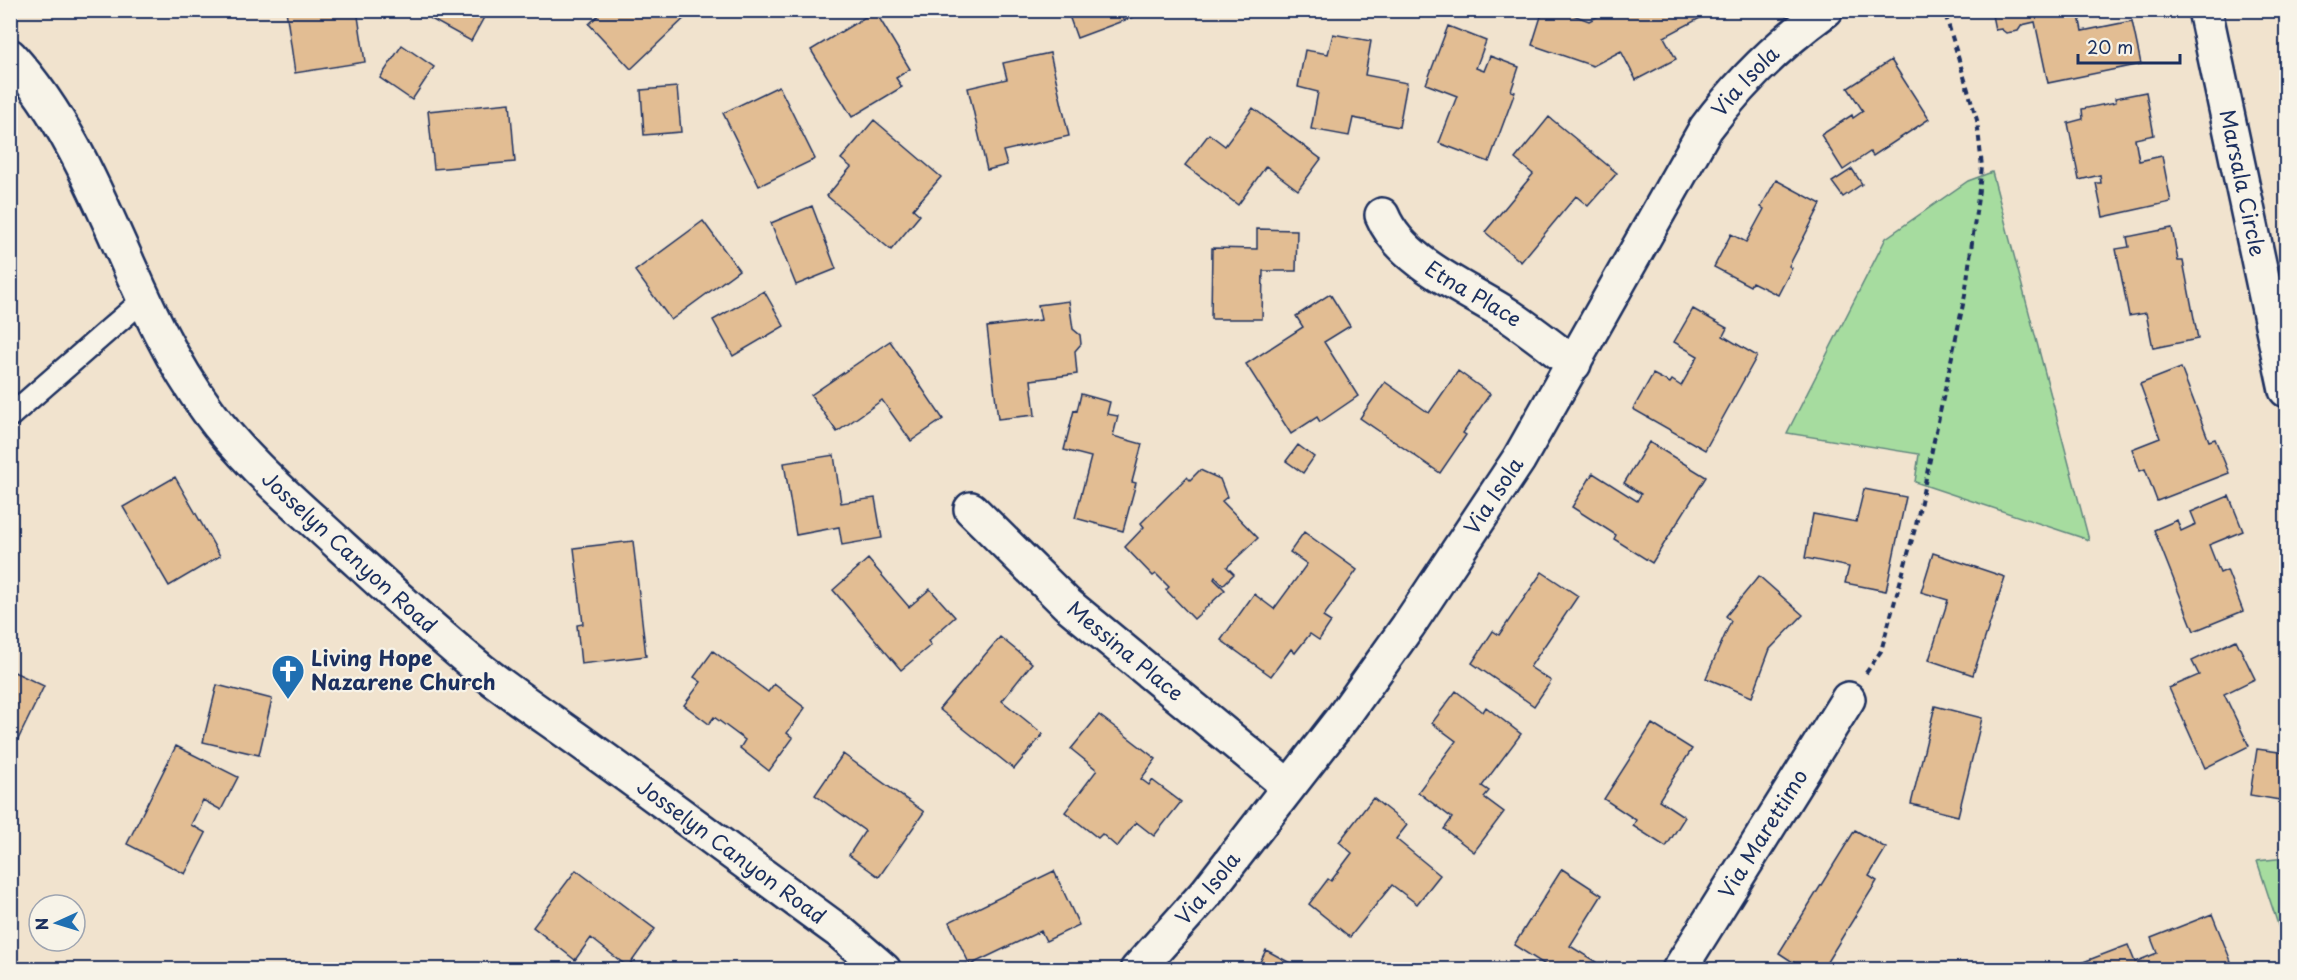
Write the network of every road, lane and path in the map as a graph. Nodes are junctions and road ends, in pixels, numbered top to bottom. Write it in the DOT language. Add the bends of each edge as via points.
graph roads {
  1 [pos="1826,10"];
  2 [pos="1944,10"];
  3 [pos="2205,10"];
  4 [pos="1794,20"];
  5 [pos="10,56"];
  6 [pos="1382,215"];
  7 [pos="143,300"];
  8 [pos="1574,364"];
  9 [pos="2286,390"];
  10 [pos="10,416"];
  11 [pos="971,509"];
  12 [pos="1848,699"];
  13 [pos="1288,786"];
  14 [pos="885,969"];
  15 [pos="1137,969"];
  16 [pos="1679,969"];
  1 -- 4 [label="street, Via Isola"];
  2 -- 12 [label="path" via="1977,120 1982,167 1965,295 1916,525 1881,651"];
  3 -- 9 [label="street, Marsala Circle"];
  4 -- 8 [label="street, Via Isola" via="1706,128"];
  5 -- 7 [label="street, Josselyn Canyon Road" via="30,78 58,121"];
  6 -- 8 [label="street, Etna Place" via="1403,247 1510,316"];
  7 -- 10 [label="lane"];
  7 -- 14 [label="street, Josselyn Canyon Road" via="184,375 232,441 400,600 482,671"];
  8 -- 13 [label="street, Via Isola" via="1519,459 1408,626"];
  11 -- 13 [label="street, Messina Place" via="1067,604"];
  12 -- 16 [label="street, Via Marettimo"];
  13 -- 15 [label="street, Via Isola" via="1207,892"];
}
